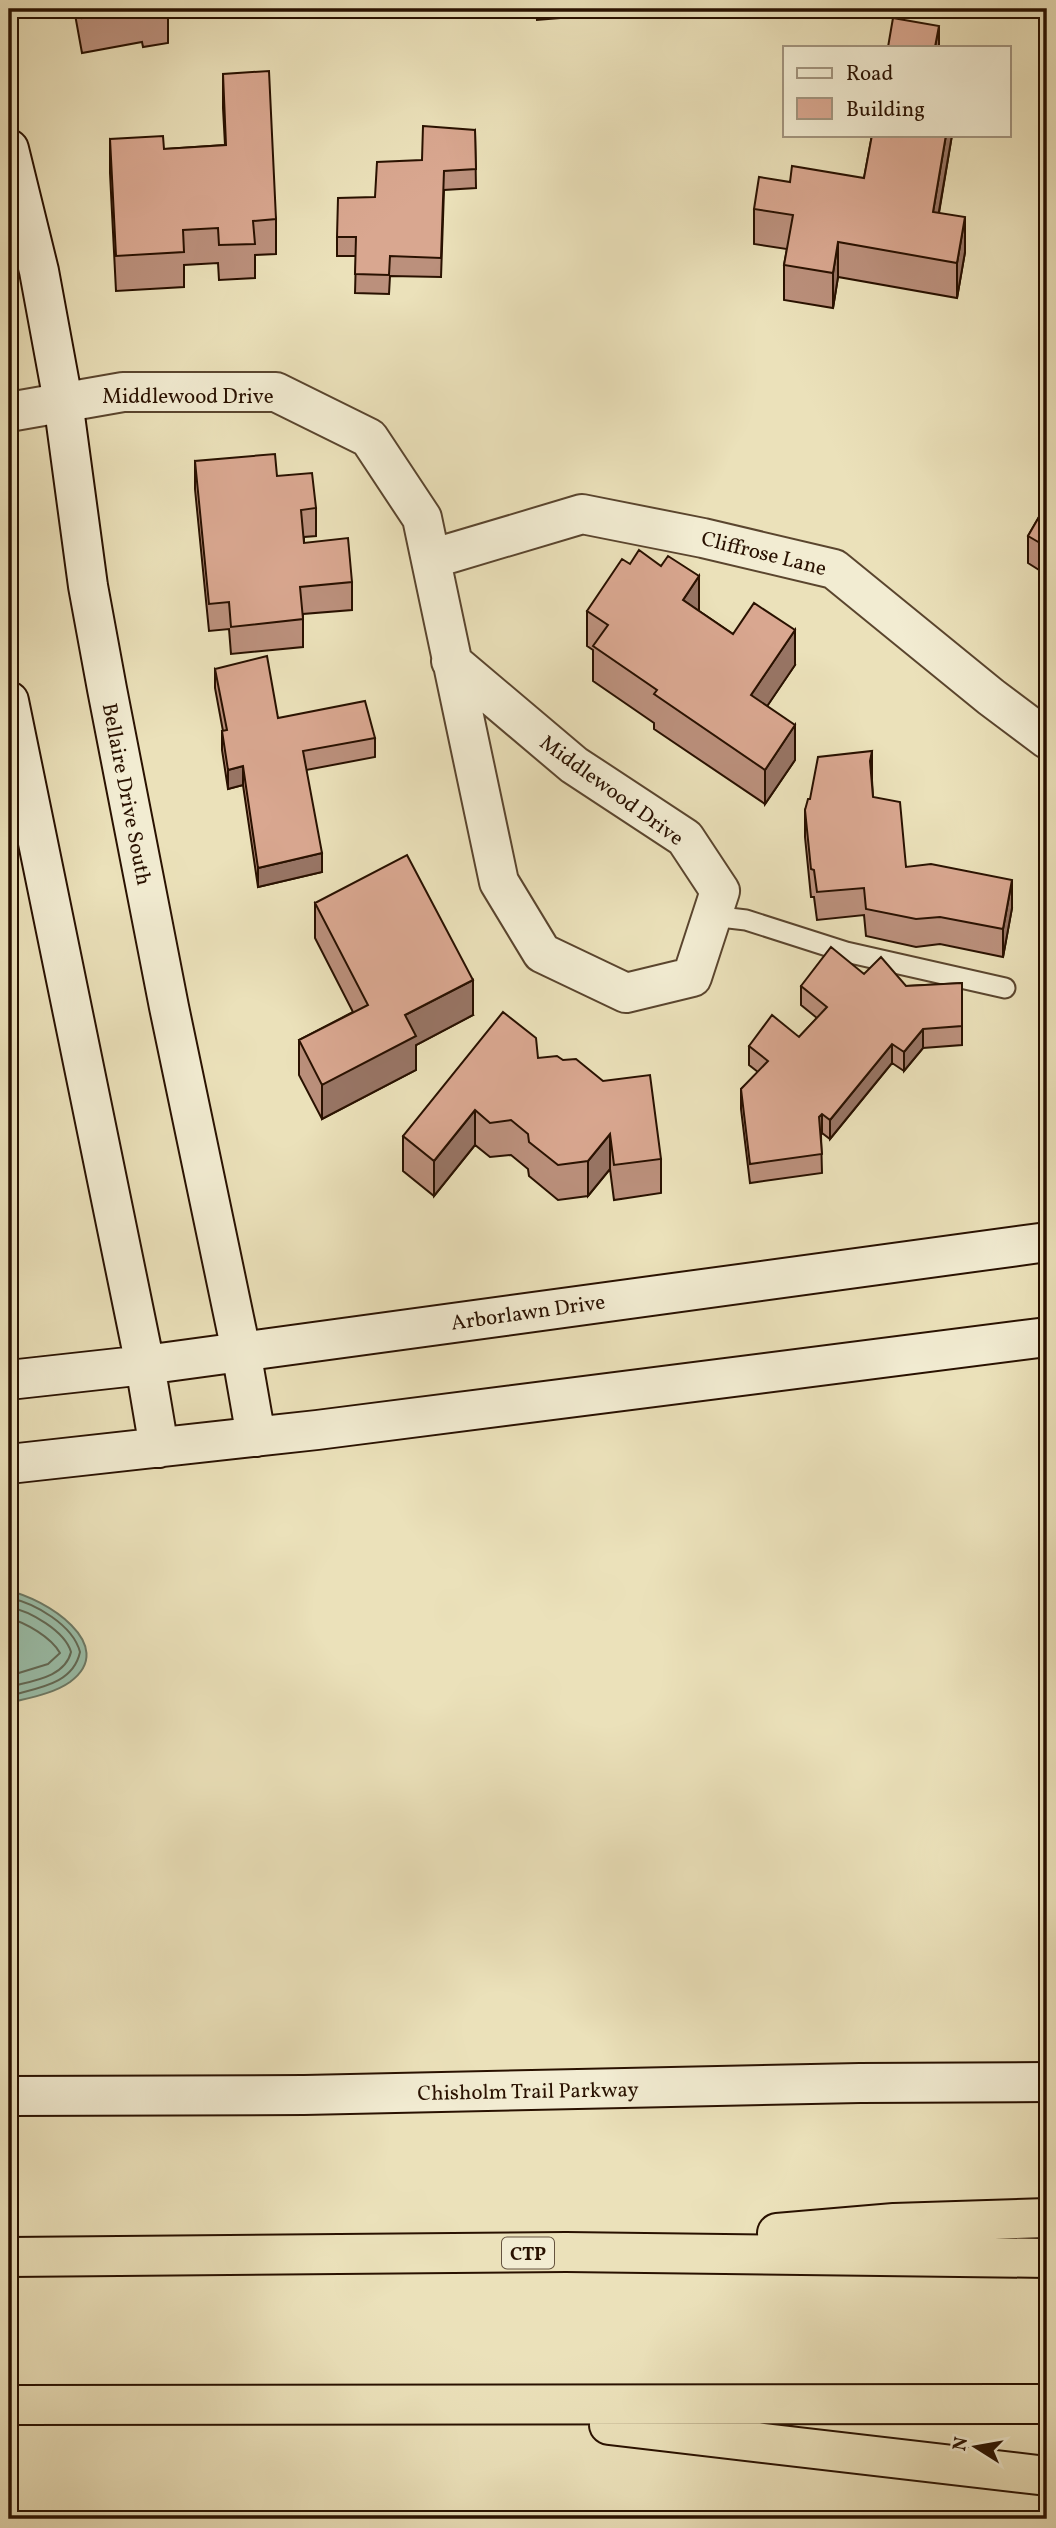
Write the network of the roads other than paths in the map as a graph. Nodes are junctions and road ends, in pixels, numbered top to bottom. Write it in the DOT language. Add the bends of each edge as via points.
graph roads {
  1 [pos="9,149"];
  2 [pos="64,401"];
  3 [pos="9,412"];
  4 [pos="431,559"];
  5 [pos="451,661"];
  6 [pos="9,701"];
  7 [pos="1047,739"];
  8 [pos="712,916"];
  9 [pos="1005,988"];
  10 [pos="1047,1242"];
  11 [pos="1047,1337"];
  12 [pos="241,1351"];
  13 [pos="145,1365"];
  14 [pos="9,1381"];
  15 [pos="256,1437"];
  16 [pos="159,1448"];
  17 [pos="9,1464"];
  18 [pos="1047,2082"];
  19 [pos="9,2096"];
  20 [pos="1047,2218"];
  21 [pos="566,2252"];
  22 [pos="9,2257"];
  23 [pos="1047,2258"];
  24 [pos="429,2404"];
  25 [pos="1047,2404"];
  26 [pos="9,2405"];
  27 [pos="1047,2476"];
  1 -- 2 [label="main road, Bellaire Drive South"];
  2 -- 3 [label="main road, Middlewood Drive"];
  2 -- 4 [label="main road, Middlewood Drive" via="123,392 276,391 369,439 422,518"];
  2 -- 12 [label="main road, Bellaire Drive South" via="104,676"];
  4 -- 5 [label="main road, Middlewood Drive"];
  4 -- 7 [label="main road, Cliffrose Lane" via="582,514 834,569"];
  5 -- 8 [label="main road, Middlewood Drive" via="574,765 685,838 720,891"];
  5 -- 8 [label="main road, Middlewood Drive" via="499,882 542,953 626,993 692,977"];
  6 -- 13 [label="main road"];
  8 -- 9 [label="lane" via="746,920 846,952"];
  10 -- 12 [label="main road, Arborlawn Drive"];
  11 -- 15 [label="main road"];
  12 -- 13 [label="main road, Arborlawn Drive"];
  12 -- 15 [label="main road, Bellaire Drive South"];
  13 -- 14 [label="main road, Arborlawn Drive"];
  13 -- 16 [label="main road"];
  15 -- 16 [label="main road"];
  16 -- 17 [label="main road"];
  18 -- 19 [label="main road, Chisholm Trail Parkway"];
  20 -- 21 [label="highway" via="894,2222"];
  21 -- 22 [label="highway, CTP"];
  21 -- 23 [label="highway, CTP"];
  24 -- 25 [label="highway"];
  24 -- 26 [label="highway"];
  24 -- 27 [label="highway"];
}
